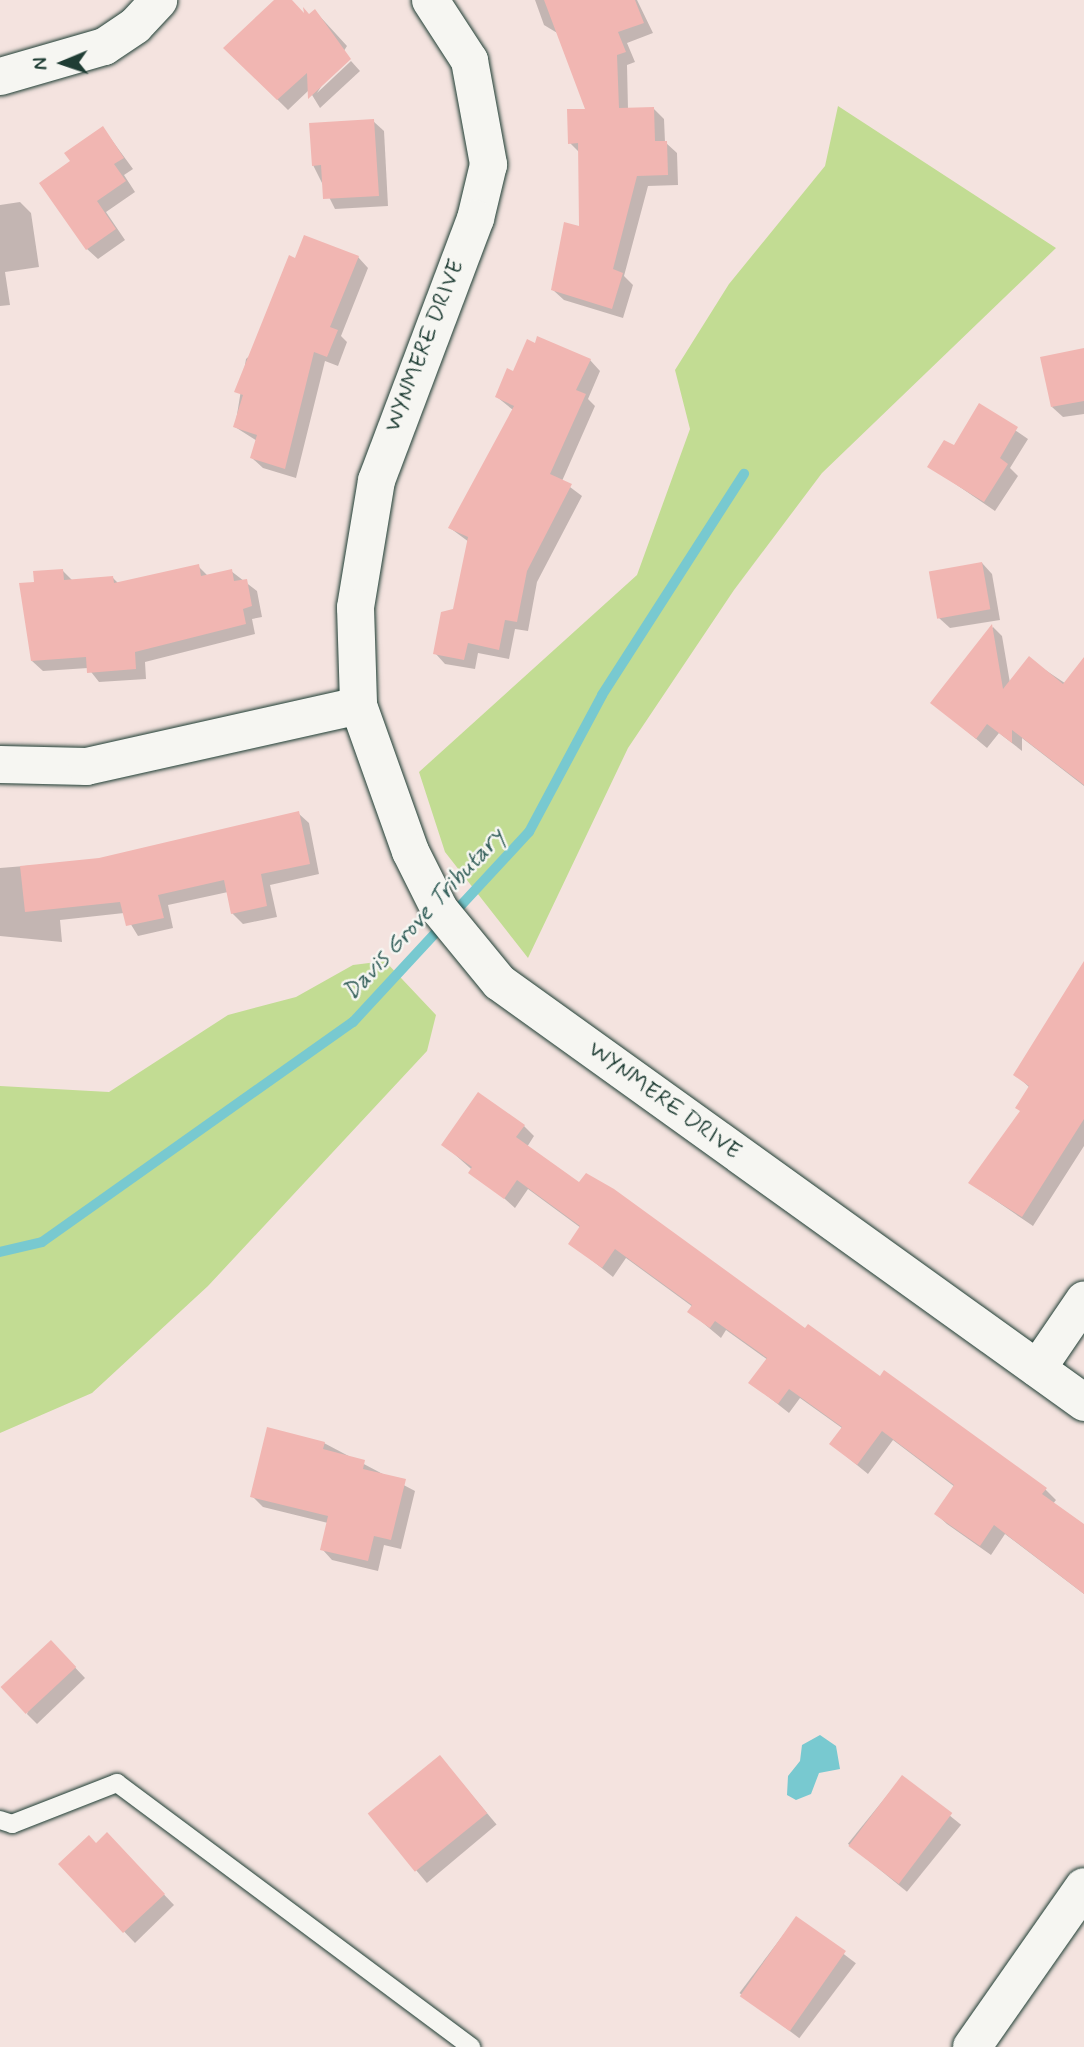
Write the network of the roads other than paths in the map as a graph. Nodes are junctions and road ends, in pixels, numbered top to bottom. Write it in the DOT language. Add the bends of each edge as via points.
graph roads {
  1 [pos="158,0"];
  2 [pos="430,0"];
  3 [pos="0,76"];
  4 [pos="358,705"];
  5 [pos="0,764"];
  6 [pos="1084,1299"];
  7 [pos="1037,1368"];
  8 [pos="1084,1402"];
  9 [pos="0,1821"];
  10 [pos="1084,1887"];
  11 [pos="471,2047"];
  12 [pos="972,2047"];
  1 -- 3 [label="street" via="135,26 104,46"];
  2 -- 4 [label="street, WYNMERE DRIVE" via="469,60 488,164 475,218 376,480 355,607"];
  4 -- 5 [label="street" via="86,766"];
  4 -- 7 [label="street, WYNMERE DRIVE" via="397,821 448,922 513,993"];
  6 -- 7 [label="street"];
  7 -- 8 [label="street, WYNMERE DRIVE"];
  9 -- 11 [label="lane" via="12,1824 117,1783"];
  10 -- 12 [label="street"];
}
